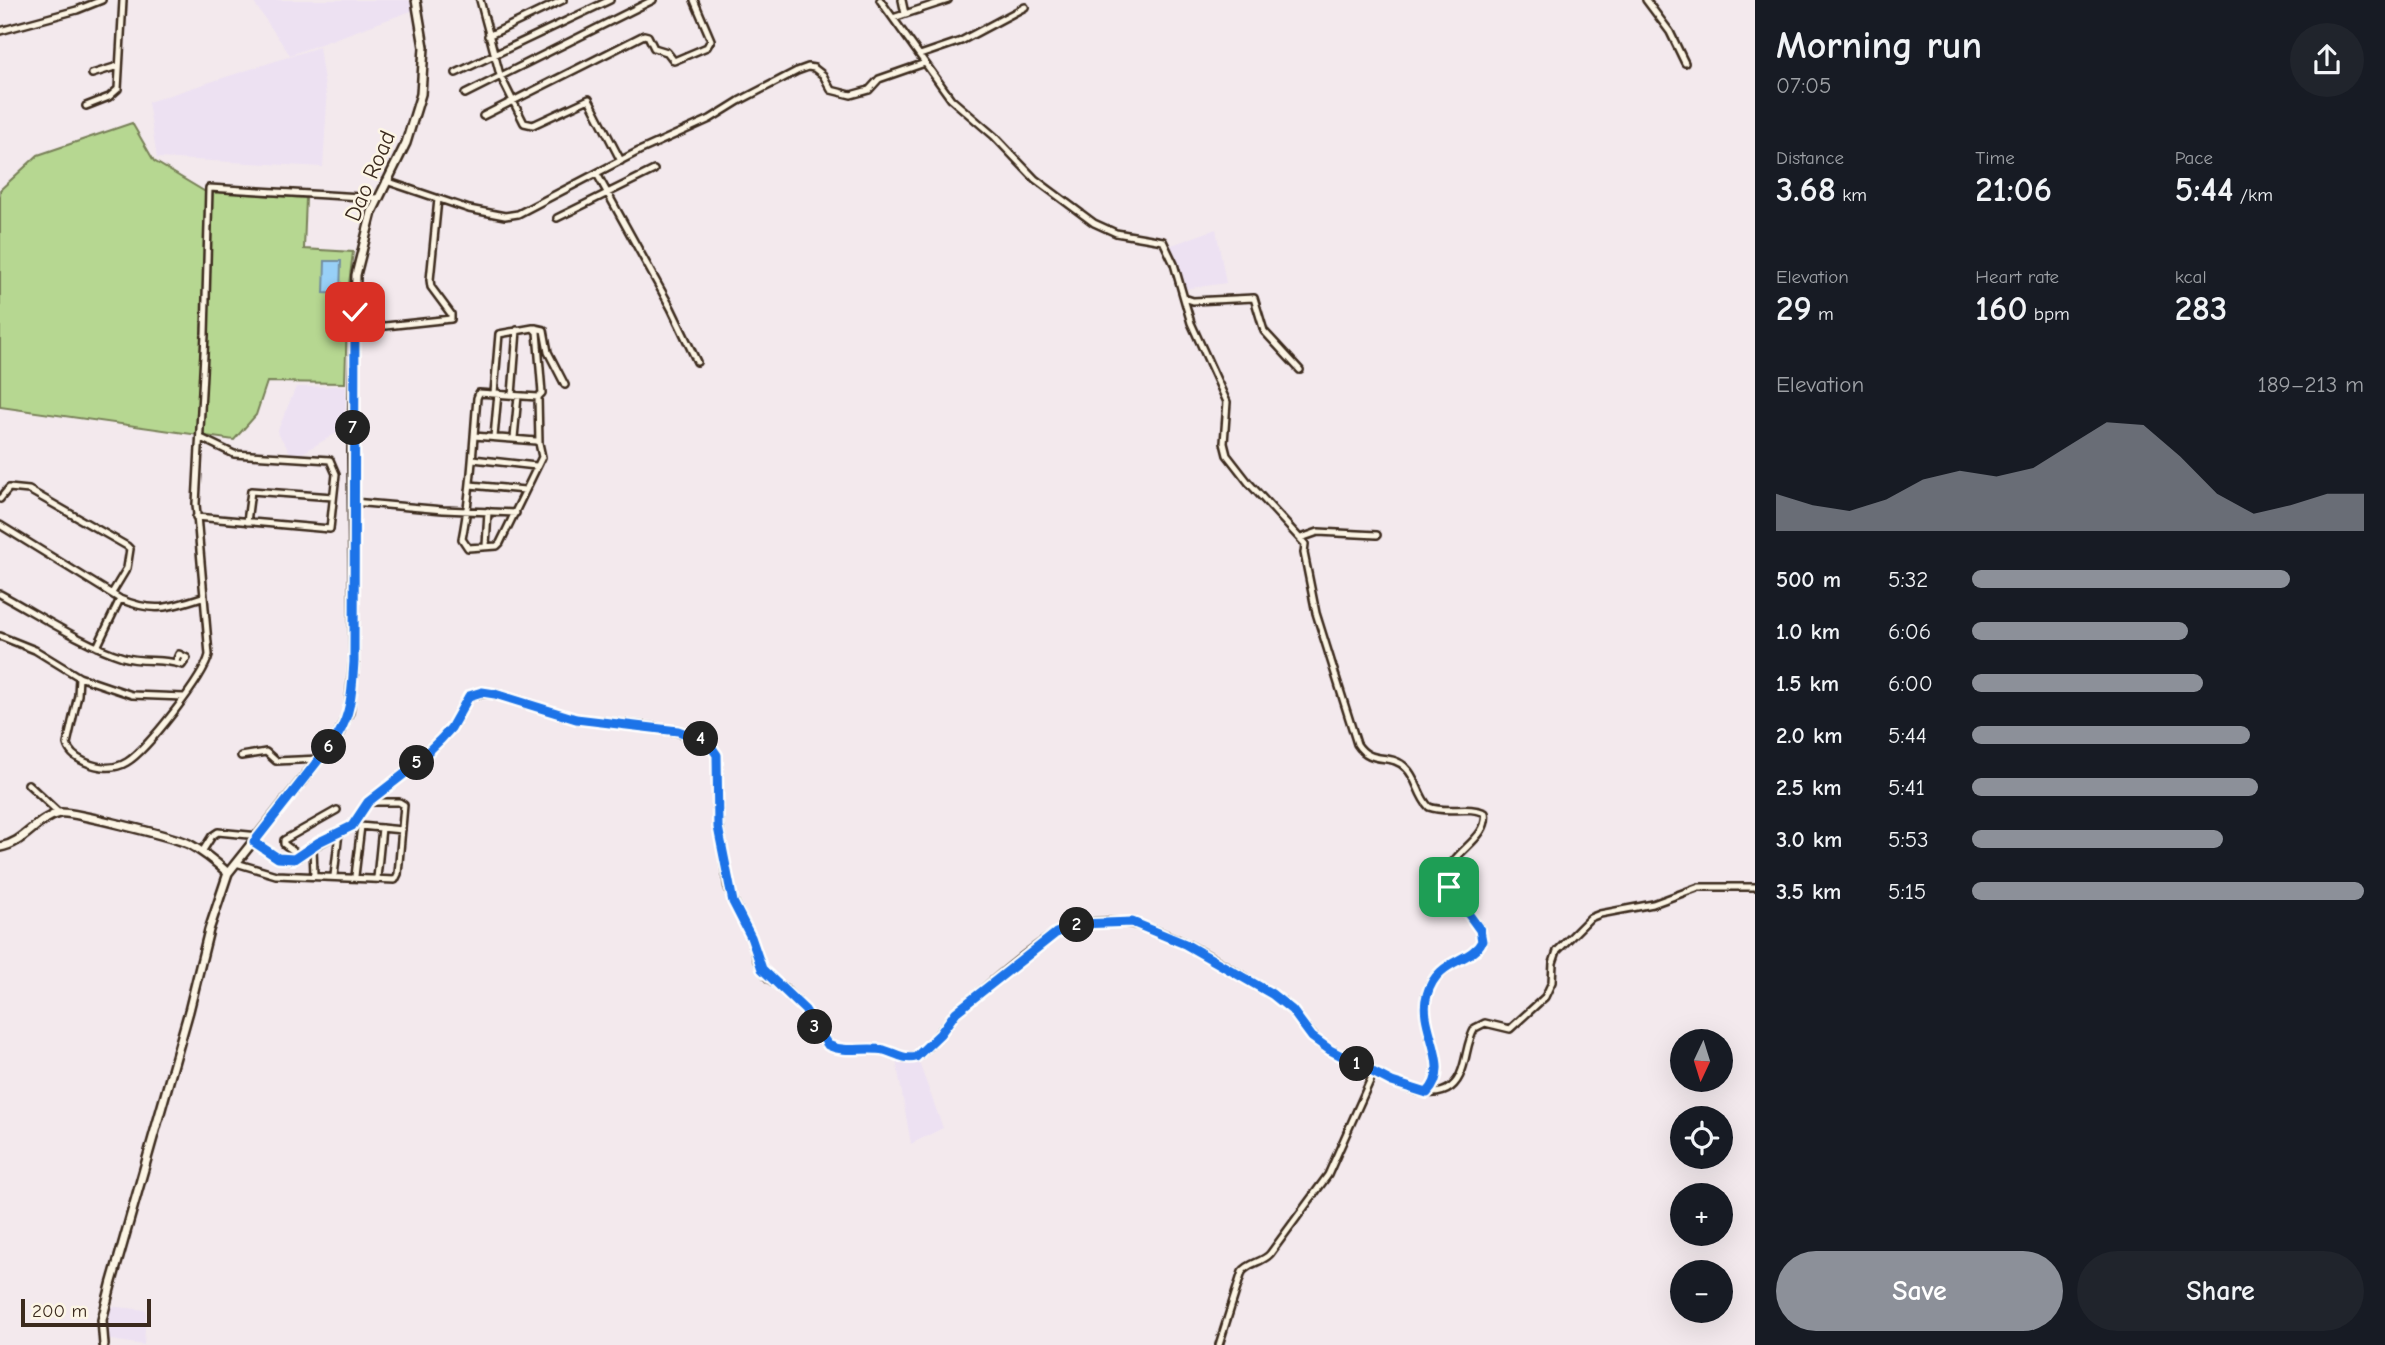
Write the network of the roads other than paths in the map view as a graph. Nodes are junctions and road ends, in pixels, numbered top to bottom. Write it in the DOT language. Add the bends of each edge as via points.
graph roads {
  1 [pos="102,0"];
  2 [pos="123,0"];
  3 [pos="416,0"];
  4 [pos="480,0"];
  5 [pos="563,0"];
  6 [pos="610,0"];
  7 [pos="653,0"];
  8 [pos="694,0"];
  9 [pos="880,0"];
  10 [pos="902,0"];
  11 [pos="948,0"];
  12 [pos="1646,0"];
  13 [pos="1025,8"];
  14 [pos="905,15"];
  15 [pos="893,18"];
  16 [pos="0,31"];
  17 [pos="488,36"];
  18 [pos="494,55"];
  19 [pos="920,55"];
  20 [pos="925,62"];
  21 [pos="1685,63"];
  22 [pos="118,66"];
  23 [pos="456,73"];
  24 [pos="92,74"];
  25 [pos="500,75"];
  26 [pos="465,94"];
  27 [pos="512,100"];
  28 [pos="86,106"];
  29 [pos="483,116"];
  30 [pos="621,161"];
  31 [pos="654,170"];
  32 [pos="597,174"];
  33 [pos="386,181"];
  34 [pos="607,194"];
  35 [pos="378,198"];
  36 [pos="438,199"];
  37 [pos="557,218"];
  38 [pos="1184,298"];
  39 [pos="535,328"];
  40 [pos="517,330"];
  41 [pos="355,334"];
  42 [pos="697,362"];
  43 [pos="1300,370"];
  44 [pos="565,385"];
  45 [pos="496,393"];
  46 [pos="515,395"];
  47 [pos="538,397"];
  48 [pos="474,436"];
  49 [pos="495,437"];
  50 [pos="201,438"];
  51 [pos="514,438"];
  52 [pos="539,443"];
  53 [pos="473,460"];
  54 [pos="536,466"];
  55 [pos="470,485"];
  56 [pos="526,490"];
  57 [pos="333,497"];
  58 [pos="0,499"];
  59 [pos="353,502"];
  60 [pos="466,510"];
  61 [pos="488,511"];
  62 [pos="516,513"];
  63 [pos="196,517"];
  64 [pos="247,522"];
  65 [pos="0,525"];
  66 [pos="1377,535"];
  67 [pos="1301,538"];
  68 [pos="486,546"];
  69 [pos="112,593"];
  70 [pos="0,594"];
  71 [pos="202,597"];
  72 [pos="120,599"];
  73 [pos="0,636"];
  74 [pos="97,647"];
  75 [pos="176,661"];
  76 [pos="79,677"];
  77 [pos="184,697"];
  78 [pos="241,756"];
  79 [pos="320,759"];
  80 [pos="28,784"];
  81 [pos="368,802"];
  82 [pos="337,810"];
  83 [pos="59,813"];
  84 [pos="352,826"];
  85 [pos="361,826"];
  86 [pos="382,828"];
  87 [pos="402,830"];
  88 [pos="339,832"];
  89 [pos="256,839"];
  90 [pos="313,846"];
  91 [pos="0,847"];
  92 [pos="202,852"];
  93 [pos="300,856"];
  94 [pos="236,863"];
  95 [pos="228,873"];
  96 [pos="314,876"];
  97 [pos="334,876"];
  98 [pos="355,876"];
  99 [pos="377,878"];
  100 [pos="1755,887"];
  101 [pos="1374,1072"];
  102 [pos="1427,1093"];
  103 [pos="104,1345"];
  104 [pos="1219,1345"];
  1 -- 16 [label="street"];
  2 -- 22 [label="street"];
  3 -- 33 [label="street, Dao Road" via="424,47 421,94"];
  4 -- 17 [label="street"];
  5 -- 17 [label="street"];
  6 -- 18 [label="street"];
  7 -- 25 [label="street"];
  8 -- 27 [label="street" via="711,40 707,47 674,61 644,35"];
  9 -- 15 [label="street"];
  10 -- 14 [label="street"];
  11 -- 14 [label="street"];
  12 -- 21 [label="street" via="1670,32"];
  13 -- 19 [label="street" via="961,41"];
  14 -- 15 [label="street"];
  15 -- 19 [label="street"];
  17 -- 18 [label="street"];
  18 -- 23 [label="street"];
  18 -- 25 [label="street"];
  19 -- 20 [label="street"];
  20 -- 30 [label="street" via="851,95 831,90 819,71 808,67"];
  20 -- 38 [label="street" via="957,106 1072,209 1116,233 1163,241"];
  22 -- 24 [label="street"];
  22 -- 28 [label="street" via="117,92"];
  25 -- 26 [label="street"];
  25 -- 27 [label="street"];
  27 -- 29 [label="street"];
  27 -- 30 [label="street" via="527,126 590,100"];
  30 -- 32 [label="street"];
  31 -- 34 [label="street"];
  32 -- 34 [label="street"];
  32 -- 36 [label="street" via="511,216"];
  33 -- 35 [label="street, Dao Road"];
  33 -- 36 [label="street"];
  34 -- 37 [label="street"];
  34 -- 42 [label="street"];
  35 -- 41 [label="street, Dao Road" via="359,256"];
  35 -- 50 [label="street" via="209,188"];
  36 -- 41 [label="street" via="430,280 451,319 376,327 372,334"];
  38 -- 43 [label="street" via="1254,298 1264,331"];
  38 -- 67 [label="street" via="1227,402 1227,455"];
  39 -- 40 [label="street"];
  39 -- 44 [label="street" via="544,330 548,352"];
  39 -- 47 [label="street" via="542,393"];
  40 -- 45 [label="street" via="499,334"];
  40 -- 46 [label="street"];
  41 -- 59 [label="street, Dao Road"];
  45 -- 46 [label="street"];
  45 -- 48 [label="street" via="478,395"];
  45 -- 49 [label="street"];
  46 -- 47 [label="street"];
  46 -- 51 [label="street"];
  47 -- 52 [label="street"];
  48 -- 49 [label="street"];
  48 -- 53 [label="street"];
  49 -- 51 [label="street"];
  50 -- 57 [label="street" via="234,454 330,460 336,469"];
  50 -- 63 [label="street"];
  51 -- 52 [label="street"];
  52 -- 54 [label="street" via="542,457"];
  53 -- 54 [label="street"];
  53 -- 55 [label="street"];
  54 -- 56 [label="street"];
  55 -- 56 [label="street"];
  55 -- 60 [label="street"];
  56 -- 62 [label="street"];
  57 -- 64 [label="street" via="251,491"];
  57 -- 64 [label="street" via="332,526 327,530"];
  58 -- 69 [label="street" via="9,488 29,490 127,546 129,563"];
  59 -- 60 [label="street"];
  59 -- 79 [label="street, Dao Road" via="351,698 345,723"];
  60 -- 61 [label="street"];
  60 -- 68 [label="street" via="464,545"];
  61 -- 62 [label="street"];
  61 -- 68 [label="street"];
  62 -- 68 [label="street" via="498,545"];
  63 -- 64 [label="street"];
  63 -- 71 [label="street"];
  65 -- 69 [label="street"];
  66 -- 67 [label="street" via="1318,532"];
  67 -- 102 [label="street" via="1316,613 1357,744 1370,757 1408,769 1429,807 1477,810 1486,816 1482,829 1447,874 1449,887 1480,930 1482,941 1474,951 1442,969 1430,985 1425,1020 1437,1071"];
  69 -- 72 [label="street"];
  70 -- 74 [label="street"];
  71 -- 72 [label="street" via="152,609"];
  71 -- 77 [label="street" via="209,655 201,677"];
  72 -- 74 [label="street"];
  73 -- 76 [label="street" via="35,650"];
  74 -- 75 [label="street" via="138,661"];
  76 -- 77 [label="street" via="132,695"];
  76 -- 77 [label="street" via="68,748 79,760 99,767 131,760"];
  78 -- 79 [label="street" via="266,752 276,761"];
  79 -- 89 [label="street, Dao Road"];
  80 -- 83 [label="street"];
  81 -- 84 [label="street"];
  81 -- 87 [label="street" via="404,803"];
  81 -- 101 [label="street" via="441,739 474,694 495,694 576,719 678,731 708,742 717,755 717,811 728,888 757,960 768,978 805,1010 828,1045 916,1057 956,1012 1056,933 1080,924 1119,922 1152,928 1232,970 1285,1003 1320,1044"];
  82 -- 93 [label="street" via="284,840"];
  83 -- 91 [label="street" via="20,840"];
  83 -- 92 [label="street" via="79,813 181,841"];
  84 -- 85 [label="street"];
  84 -- 88 [label="street"];
  85 -- 86 [label="street"];
  85 -- 98 [label="street"];
  86 -- 87 [label="street"];
  86 -- 99 [label="street"];
  87 -- 99 [label="street" via="397,877"];
  88 -- 90 [label="street"];
  88 -- 97 [label="street"];
  89 -- 92 [label="street" via="218,832"];
  89 -- 93 [label="street" via="284,860"];
  89 -- 94 [label="street, Dao Road"];
  90 -- 93 [label="street"];
  90 -- 96 [label="street"];
  92 -- 95 [label="street"];
  94 -- 95 [label="street, Dao Road"];
  94 -- 96 [label="street" via="265,873"];
  95 -- 103 [label="street" via="108,1296 102,1320"];
  96 -- 97 [label="street"];
  97 -- 98 [label="street"];
  98 -- 99 [label="street"];
  100 -- 102 [label="street" via="1699,887 1653,904 1590,918 1557,951 1545,997 1510,1028 1485,1023 1475,1028 1462,1072 1452,1088"];
  101 -- 102 [label="street"];
  101 -- 104 [label="street" via="1321,1187 1270,1254 1240,1276"];
}
